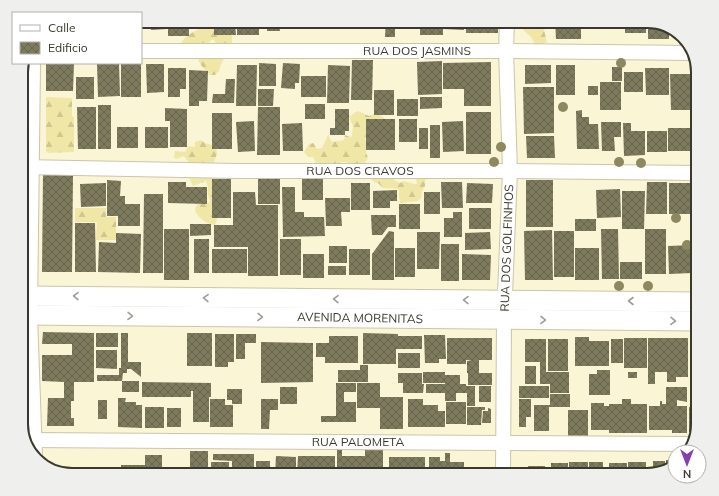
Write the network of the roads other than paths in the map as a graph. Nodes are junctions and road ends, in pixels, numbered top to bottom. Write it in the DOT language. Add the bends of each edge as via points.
graph roads {
  1 [pos="507,28"];
  2 [pos="142,51"];
  3 [pos="506,52"];
  4 [pos="687,53"];
  5 [pos="33,64"];
  6 [pos="28,137"];
  7 [pos="28,167"];
  8 [pos="510,171"];
  9 [pos="691,173"];
  10 [pos="28,296"];
  11 [pos="505,300"];
  12 [pos="691,302"];
  13 [pos="28,315"];
  14 [pos="504,319"];
  15 [pos="691,321"];
  16 [pos="28,378"];
  17 [pos="30,438"];
  18 [pos="30,440"];
  19 [pos="503,443"];
  20 [pos="686,444"];
  21 [pos="503,468"];
  1 -- 3 [label="street, RUA DOS GOLFINHOS"];
  2 -- 3 [label="street, RUA DOS JASMINS"];
  3 -- 4 [label="street, RUA DOS JASMINS"];
  3 -- 8 [label="street, RUA DOS GOLFINHOS"];
  5 -- 6 [label="street"];
  7 -- 8 [label="street, RUA DOS CRAVOS" via="245,171"];
  8 -- 9 [label="street, RUA DOS CRAVOS"];
  8 -- 11 [label="street, RUA DOS GOLFINHOS"];
  11 -- 10 [label="main road, AVENIDA MORENITAS, one-way"];
  12 -- 11 [label="main road, AVENIDA MORENITAS, one-way"];
  11 -- 14 [label="street, RUA DOS GOLFINHOS"];
  13 -- 14 [label="main road, AVENIDA MORENITAS, one-way"];
  14 -- 15 [label="main road, AVENIDA MORENITAS, one-way"];
  14 -- 19 [label="street, RUA DOS GOLFINHOS"];
  16 -- 17 [label="street"];
  18 -- 19 [label="street, RUA PALOMETA"];
  19 -- 20 [label="street, RUA PALOMETA"];
  19 -- 21 [label="street, RUA DOS GOLFINHOS"];
}
